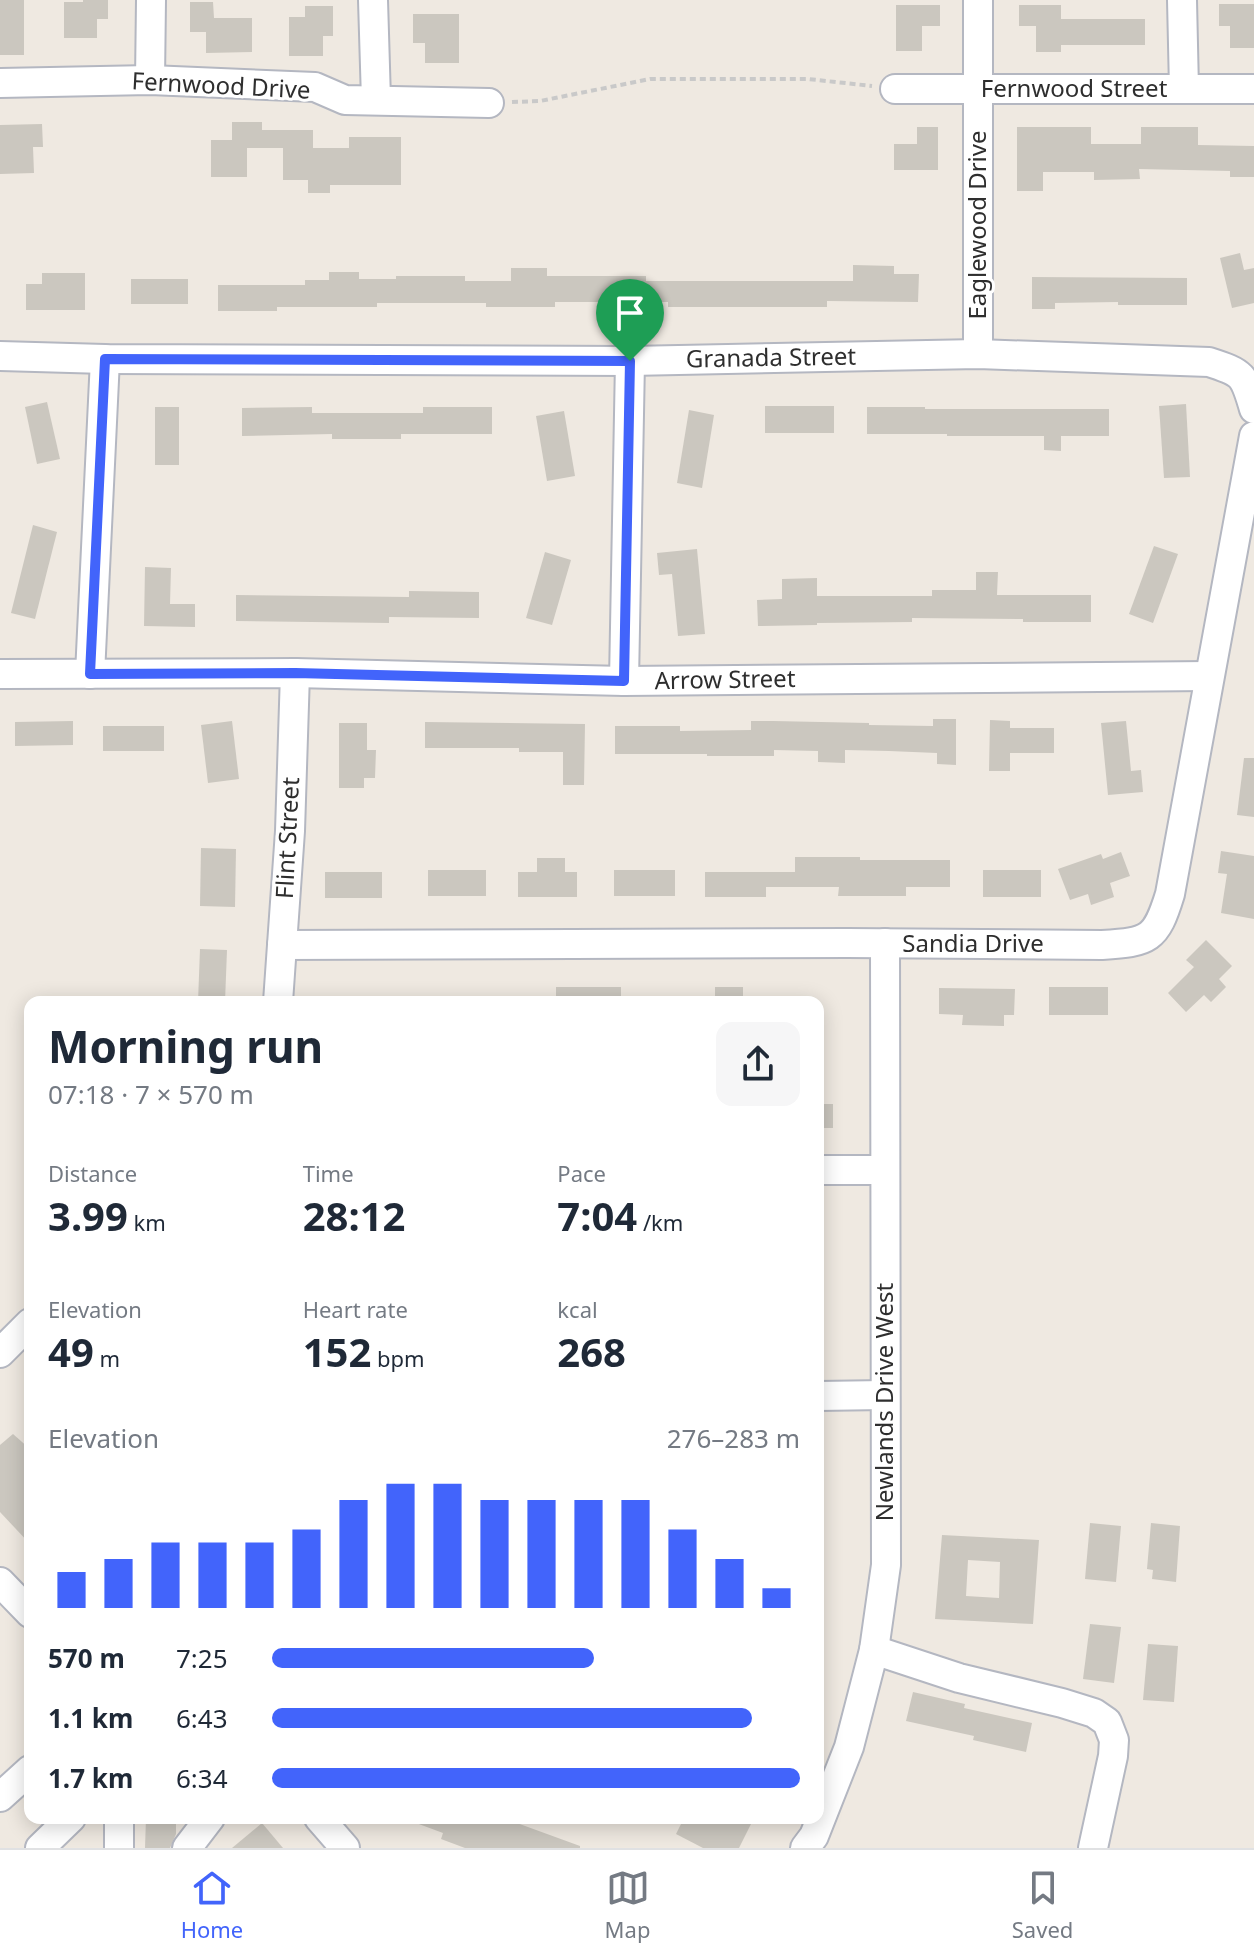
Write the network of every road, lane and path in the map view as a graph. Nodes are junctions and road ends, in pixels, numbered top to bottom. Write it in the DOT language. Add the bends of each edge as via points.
graph roads {
  1 [pos="151,0"];
  2 [pos="373,0"];
  3 [pos="978,0"];
  4 [pos="1182,0"];
  5 [pos="150,80"];
  6 [pos="0,83"];
  7 [pos="978,88"];
  8 [pos="895,89"];
  9 [pos="1184,89"];
  10 [pos="1254,89"];
  11 [pos="376,100"];
  12 [pos="489,103"];
  13 [pos="978,354"];
  14 [pos="0,356"];
  15 [pos="105,359"];
  16 [pos="630,361"];
  17 [pos="1250,397"];
  18 [pos="1254,436"];
  19 [pos="295,673"];
  20 [pos="0,674"];
  21 [pos="90,674"];
  22 [pos="1209,676"];
  23 [pos="624,681"];
  24 [pos="885,943"];
  25 [pos="282,945"];
  26 [pos="278,996"];
  27 [pos="824,1170"];
  28 [pos="884,1170"];
  29 [pos="24,1329"];
  30 [pos="0,1353"];
  31 [pos="885,1395"];
  32 [pos="824,1396"];
  33 [pos="0,1582"];
  34 [pos="24,1607"];
  35 [pos="874,1650"];
  36 [pos="24,1775"];
  37 [pos="0,1797"];
  38 [pos="824,1811"];
  39 [pos="65,1824"];
  40 [pos="119,1824"];
  41 [pos="205,1824"];
  42 [pos="324,1824"];
  43 [pos="819,1824"];
  44 [pos="40,1848"];
  45 [pos="119,1848"];
  46 [pos="187,1848"];
  47 [pos="345,1848"];
  48 [pos="805,1848"];
  49 [pos="1093,1848"];
  1 -- 5 [label="street"];
  2 -- 11 [label="street"];
  3 -- 7 [label="street, Eaglewood Drive"];
  4 -- 9 [label="street"];
  5 -- 6 [label="street, Fernwood Drive"];
  5 -- 11 [label="street, Fernwood Drive" via="315,87 345,100"];
  7 -- 8 [label="street, Fernwood Street"];
  7 -- 9 [label="street, Fernwood Street"];
  7 -- 13 [label="street, Eaglewood Drive"];
  8 -- 12 [label="path" via="808,79 650,79 540,101"];
  9 -- 10 [label="street, Fernwood Street"];
  11 -- 12 [label="street, Fernwood Drive"];
  13 -- 16 [label="street, Granada Street"];
  13 -- 17 [label="street, Granada Street" via="1209,362 1235,371"];
  14 -- 15 [label="street, Granada Street"];
  15 -- 16 [label="street, Granada Street"];
  15 -- 21 [label="street"];
  16 -- 23 [label="street"];
  18 -- 22 [label="street, Sandia Drive"];
  19 -- 21 [label="street, Arrow Street"];
  19 -- 23 [label="street, Arrow Street"];
  19 -- 25 [label="street, Flint Street"];
  20 -- 21 [label="street, Arrow Street"];
  22 -- 23 [label="street, Arrow Street"];
  22 -- 24 [label="street, Sandia Drive" via="1170,894 1150,936 1102,945"];
  24 -- 25 [label="street, Sandia Drive"];
  24 -- 28 [label="street, Newlands Drive West"];
  25 -- 26 [label="street, Flint Street"];
  27 -- 28 [label="street"];
  28 -- 31 [label="street, Newlands Drive West"];
  29 -- 30 [label="street"];
  31 -- 32 [label="street"];
  31 -- 35 [label="street, Newlands Drive West" via="886,1565"];
  33 -- 34 [label="street"];
  35 -- 38 [label="street, Newlands Drive West" via="849,1747"];
  35 -- 49 [label="street" via="1062,1703 1107,1722 1113,1756"];
  36 -- 37 [label="street"];
  39 -- 44 [label="street"];
  40 -- 45 [label="street"];
  41 -- 46 [label="street"];
  42 -- 47 [label="street"];
  43 -- 48 [label="street, Newlands Drive West"];
}
